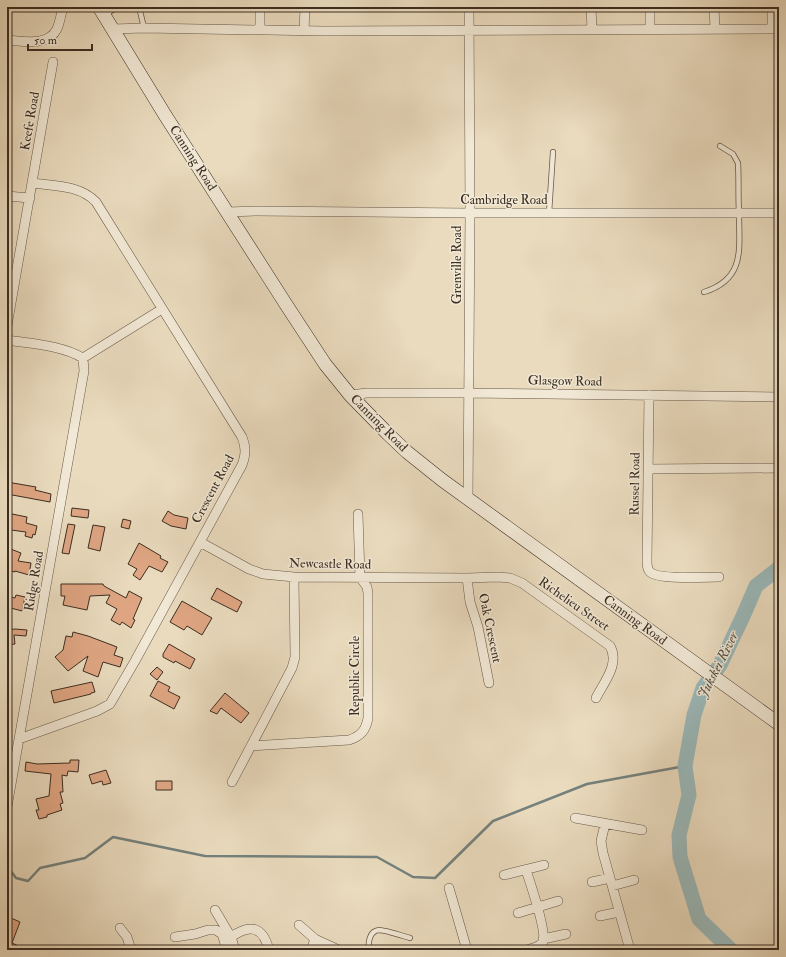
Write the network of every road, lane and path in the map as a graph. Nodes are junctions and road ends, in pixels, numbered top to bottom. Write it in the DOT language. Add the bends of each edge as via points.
graph roads {
  1 [pos="63,7"];
  2 [pos="117,7"];
  3 [pos="137,7"];
  4 [pos="260,7"];
  5 [pos="305,7"];
  6 [pos="469,7"];
  7 [pos="592,7"];
  8 [pos="650,7"];
  9 [pos="714,7"];
  10 [pos="772,7"];
  11 [pos="102,11"];
  12 [pos="144,28"];
  13 [pos="113,29"];
  14 [pos="650,29"];
  15 [pos="715,29"];
  16 [pos="775,29"];
  17 [pos="260,30"];
  18 [pos="469,30"];
  19 [pos="592,30"];
  20 [pos="304,31"];
  21 [pos="7,40"];
  22 [pos="53,62"];
  23 [pos="720,146"];
  24 [pos="553,152"];
  25 [pos="32,182"];
  26 [pos="7,196"];
  27 [pos="30,198"];
  28 [pos="228,212"];
  29 [pos="470,213"];
  30 [pos="549,213"];
  31 [pos="738,213"];
  32 [pos="779,213"];
  33 [pos="704,292"];
  34 [pos="162,310"];
  35 [pos="7,326"];
  36 [pos="7,340"];
  37 [pos="83,358"];
  38 [pos="469,393"];
  39 [pos="350,395"];
  40 [pos="649,395"];
  41 [pos="779,397"];
  42 [pos="779,468"];
  43 [pos="648,469"];
  44 [pos="468,500"];
  45 [pos="358,514"];
  46 [pos="200,542"];
  47 [pos="718,576"];
  48 [pos="294,577"];
  49 [pos="360,577"];
  50 [pos="467,578"];
  51 [pos="489,683"];
  52 [pos="596,698"];
  53 [pos="779,724"];
  54 [pos="19,739"];
  55 [pos="251,746"];
  56 [pos="232,782"];
  57 [pos="7,807"];
  58 [pos="575,818"];
  59 [pos="605,824"];
  60 [pos="642,830"];
  61 [pos="544,865"];
  62 [pos="526,870"];
  63 [pos="504,875"];
  64 [pos="634,880"];
  65 [pos="592,882"];
  66 [pos="611,882"];
  67 [pos="449,888"];
  68 [pos="558,901"];
  69 [pos="537,907"];
  70 [pos="215,910"];
  71 [pos="619,912"];
  72 [pos="518,913"];
  73 [pos="600,916"];
  74 [pos="299,925"];
  75 [pos="120,928"];
  76 [pos="566,934"];
  77 [pos="175,937"];
  78 [pos="231,937"];
  79 [pos="410,938"];
  80 [pos="315,939"];
  81 [pos="543,939"];
  82 [pos="131,950"];
  83 [pos="227,950"];
  84 [pos="235,950"];
  85 [pos="269,950"];
  86 [pos="311,950"];
  87 [pos="339,950"];
  88 [pos="369,950"];
  89 [pos="466,950"];
  90 [pos="527,950"];
  91 [pos="630,950"];
  1 -- 21 [label="street" via="58,28 51,36 37,42"];
  2 -- 11 [label="lane"];
  3 -- 12 [label="lane"];
  4 -- 17 [label="street"];
  5 -- 20 [label="street"];
  6 -- 18 [label="street, Grenville Road"];
  7 -- 19 [label="street"];
  8 -- 14 [label="street"];
  9 -- 15 [label="street"];
  10 -- 16 [label="street"];
  11 -- 13 [label="main road, Canning Road"];
  12 -- 13 [label="street"];
  12 -- 17 [label="street"];
  13 -- 28 [label="main road, Canning Road"];
  14 -- 15 [label="street"];
  14 -- 19 [label="street"];
  15 -- 16 [label="street"];
  17 -- 20 [label="street"];
  18 -- 19 [label="street"];
  18 -- 20 [label="street"];
  18 -- 29 [label="street, Grenville Road"];
  22 -- 25 [label="street, Keefe Road"];
  23 -- 31 [label="lane" via="736,158"];
  24 -- 30 [label="lane"];
  25 -- 27 [label="street, Keefe Road"];
  25 -- 34 [label="street, Crescent Road" via="80,190 90,196"];
  26 -- 27 [label="street"];
  27 -- 35 [label="street, Keefe Road"];
  28 -- 29 [label="street, Cambridge Road"];
  28 -- 39 [label="main road, Canning Road" via="312,346"];
  29 -- 30 [label="street, Cambridge Road"];
  29 -- 38 [label="street, Grenville Road"];
  30 -- 31 [label="street, Cambridge Road"];
  31 -- 32 [label="street, Cambridge Road"];
  31 -- 33 [label="lane" via="738,262 725,282"];
  34 -- 37 [label="street"];
  34 -- 46 [label="street, Crescent Road" via="242,437 246,448 242,465"];
  36 -- 37 [label="street" via="64,350"];
  37 -- 54 [label="street, Ridge Road" via="84,371"];
  38 -- 39 [label="street, Glasgow Road"];
  38 -- 40 [label="street, Glasgow Road"];
  38 -- 44 [label="street, Grenville Road"];
  39 -- 44 [label="main road, Canning Road" via="407,452"];
  40 -- 41 [label="street, Glasgow Road"];
  40 -- 43 [label="street, Russel Road"];
  42 -- 43 [label="street"];
  43 -- 47 [label="street, Russel Road" via="648,570 663,577"];
  44 -- 53 [label="main road, Canning Road"];
  45 -- 49 [label="street"];
  46 -- 48 [label="street, Newcastle Road" via="256,572"];
  46 -- 54 [label="street, Crescent Road" via="110,704"];
  48 -- 49 [label="street, Newcastle Road"];
  48 -- 55 [label="street" via="294,663"];
  49 -- 50 [label="street, Newcastle Road"];
  49 -- 55 [label="street, Republic Circle" via="368,592 366,728 360,735 349,740"];
  50 -- 51 [label="street, Oak Crescent"];
  50 -- 52 [label="street, Richelieu Street" via="498,577 517,580 606,642 614,652 614,662"];
  54 -- 57 [label="street, Ridge Road"];
  55 -- 56 [label="street"];
  58 -- 59 [label="street"];
  59 -- 60 [label="street"];
  59 -- 66 [label="street" via="601,841"];
  61 -- 62 [label="street"];
  62 -- 63 [label="street"];
  62 -- 69 [label="street"];
  64 -- 66 [label="street"];
  65 -- 66 [label="street"];
  66 -- 71 [label="street"];
  67 -- 89 [label="street"];
  68 -- 69 [label="street"];
  69 -- 72 [label="street"];
  69 -- 81 [label="street" via="544,932"];
  70 -- 78 [label="street"];
  71 -- 73 [label="street"];
  71 -- 91 [label="street"];
  74 -- 80 [label="street"];
  75 -- 82 [label="street"];
  76 -- 81 [label="street"];
  77 -- 83 [label="street" via="216,930 222,934"];
  78 -- 84 [label="street"];
  78 -- 85 [label="street" via="244,930 254,929 267,940"];
  79 -- 88 [label="lane" via="379,930 374,932 369,940"];
  80 -- 86 [label="street"];
  80 -- 87 [label="street"];
  81 -- 90 [label="street" via="542,944"];
}
